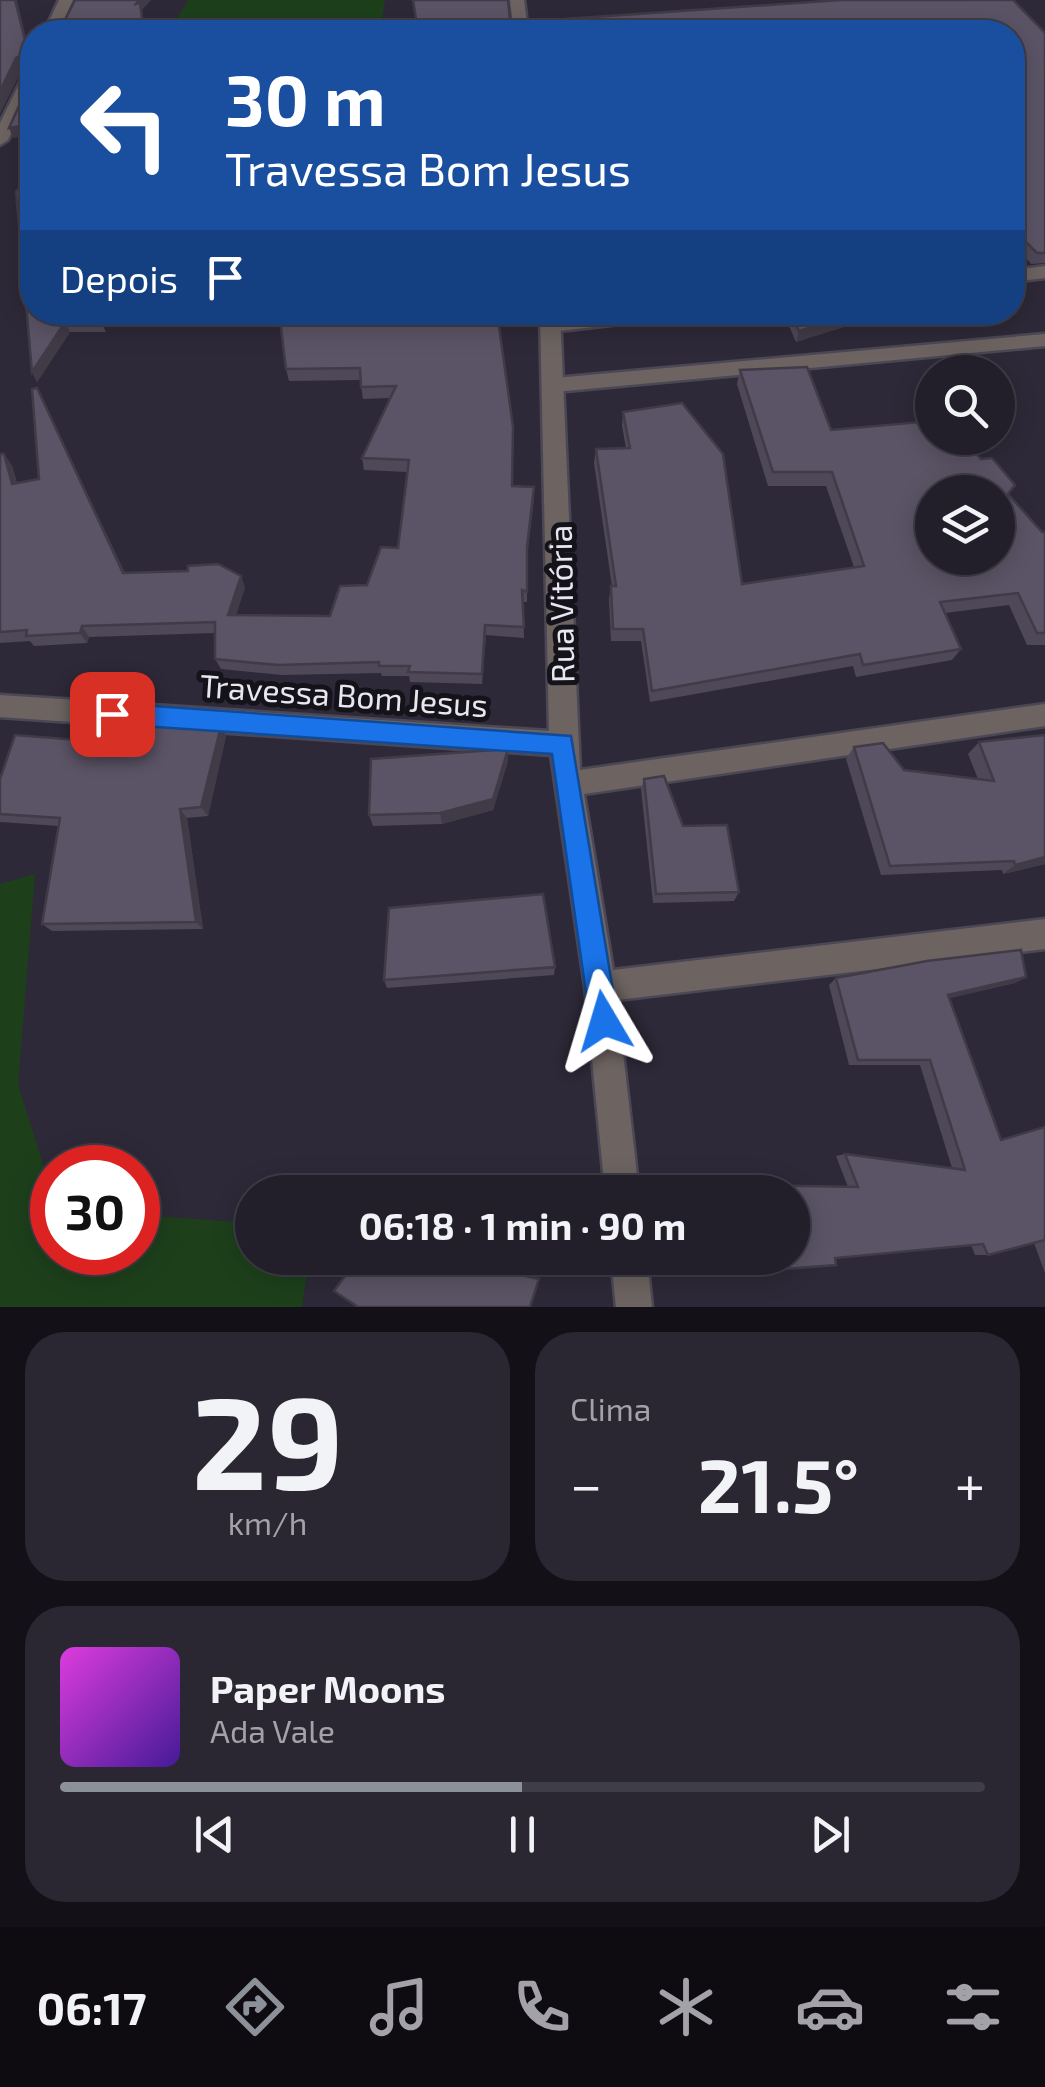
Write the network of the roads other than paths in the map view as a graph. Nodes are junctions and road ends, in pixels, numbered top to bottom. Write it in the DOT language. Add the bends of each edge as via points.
graph roads {
  1 [pos="20,98"];
  2 [pos="0,140"];
  3 [pos="550,325"];
  4 [pos="1045,340"];
  5 [pos="555,385"];
  6 [pos="0,706"];
  7 [pos="1045,715"];
  8 [pos="562,744"];
  9 [pos="568,784"];
  10 [pos="1045,934"];
  11 [pos="600,987"];
  12 [pos="620,1175"];
  13 [pos="631,1275"];
  14 [pos="634,1307"];
  1 -- 2 [label="street"];
  3 -- 5 [label="street, Rua Vitória"];
  4 -- 5 [label="street"];
  5 -- 8 [label="street, Rua Vitória"];
  6 -- 8 [label="street, Travessa Bom Jesus"];
  7 -- 9 [label="street"];
  8 -- 9 [label="street, Rua Vitória"];
  9 -- 11 [label="street, Rua Vitória"];
  10 -- 11 [label="street"];
  11 -- 12 [label="street, Rua Vitória"];
  13 -- 14 [label="street"];
}
